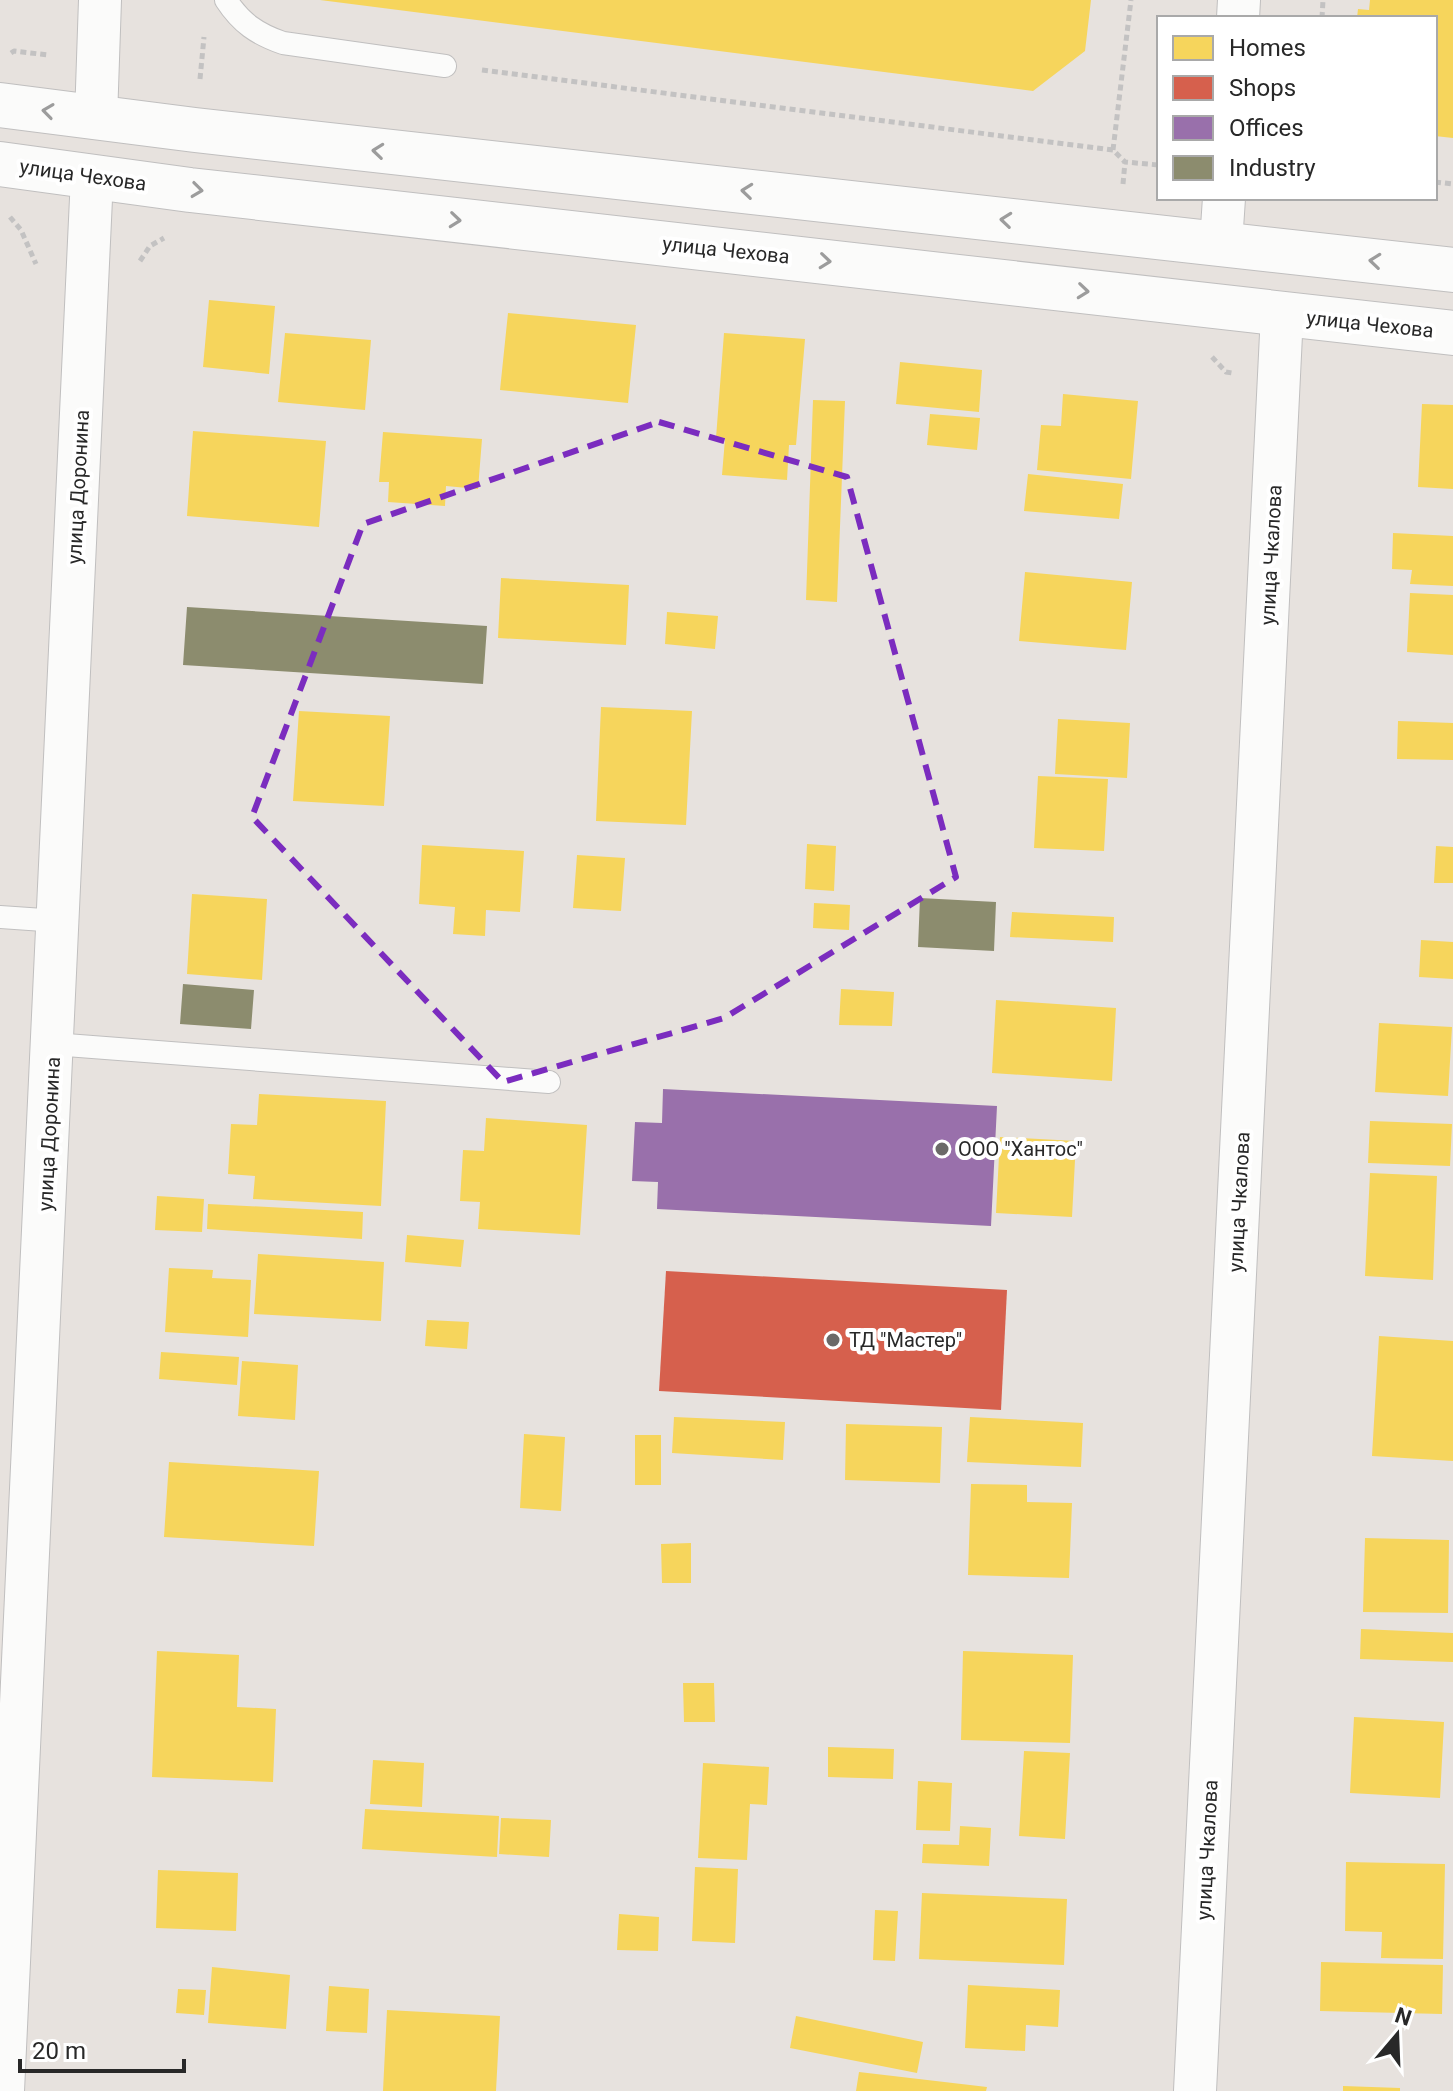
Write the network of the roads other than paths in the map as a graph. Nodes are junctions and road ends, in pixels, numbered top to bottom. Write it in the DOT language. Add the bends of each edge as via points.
graph roads {
  1 [pos="100,0"];
  2 [pos="226,0"];
  3 [pos="445,66"];
  4 [pos="0,105"];
  5 [pos="96,118"];
  6 [pos="0,164"];
  7 [pos="92,177"];
  8 [pos="1224,200"];
  9 [pos="1221,243"];
  10 [pos="1453,270"];
  11 [pos="1282,314"];
  12 [pos="1453,333"];
  13 [pos="0,917"];
  14 [pos="58,921"];
  15 [pos="53,1044"];
  16 [pos="549,1082"];
  17 [pos="3,2091"];
  18 [pos="1195,2091"];
  1 -- 5 [label="street"];
  2 -- 3 [label="lane" via="260,35 283,43"];
  5 -- 4 [label="main road, one-way"];
  5 -- 7 [label="main road"];
  9 -- 5 [label="main road, one-way"];
  6 -- 7 [label="main road, улица Чехова"];
  7 -- 11 [label="main road, улица Чехова, one-way"];
  7 -- 14 [label="street, улица Доронина"];
  8 -- 9 [label="street"];
  10 -- 9 [label="main road, one-way"];
  9 -- 11 [label="main road"];
  11 -- 12 [label="main road, улица Чехова"];
  11 -- 18 [label="street, улица Чкалова"];
  13 -- 14 [label="lane"];
  14 -- 15 [label="street, улица Доронина"];
  15 -- 16 [label="lane"];
  15 -- 17 [label="street, улица Доронина"];
}
